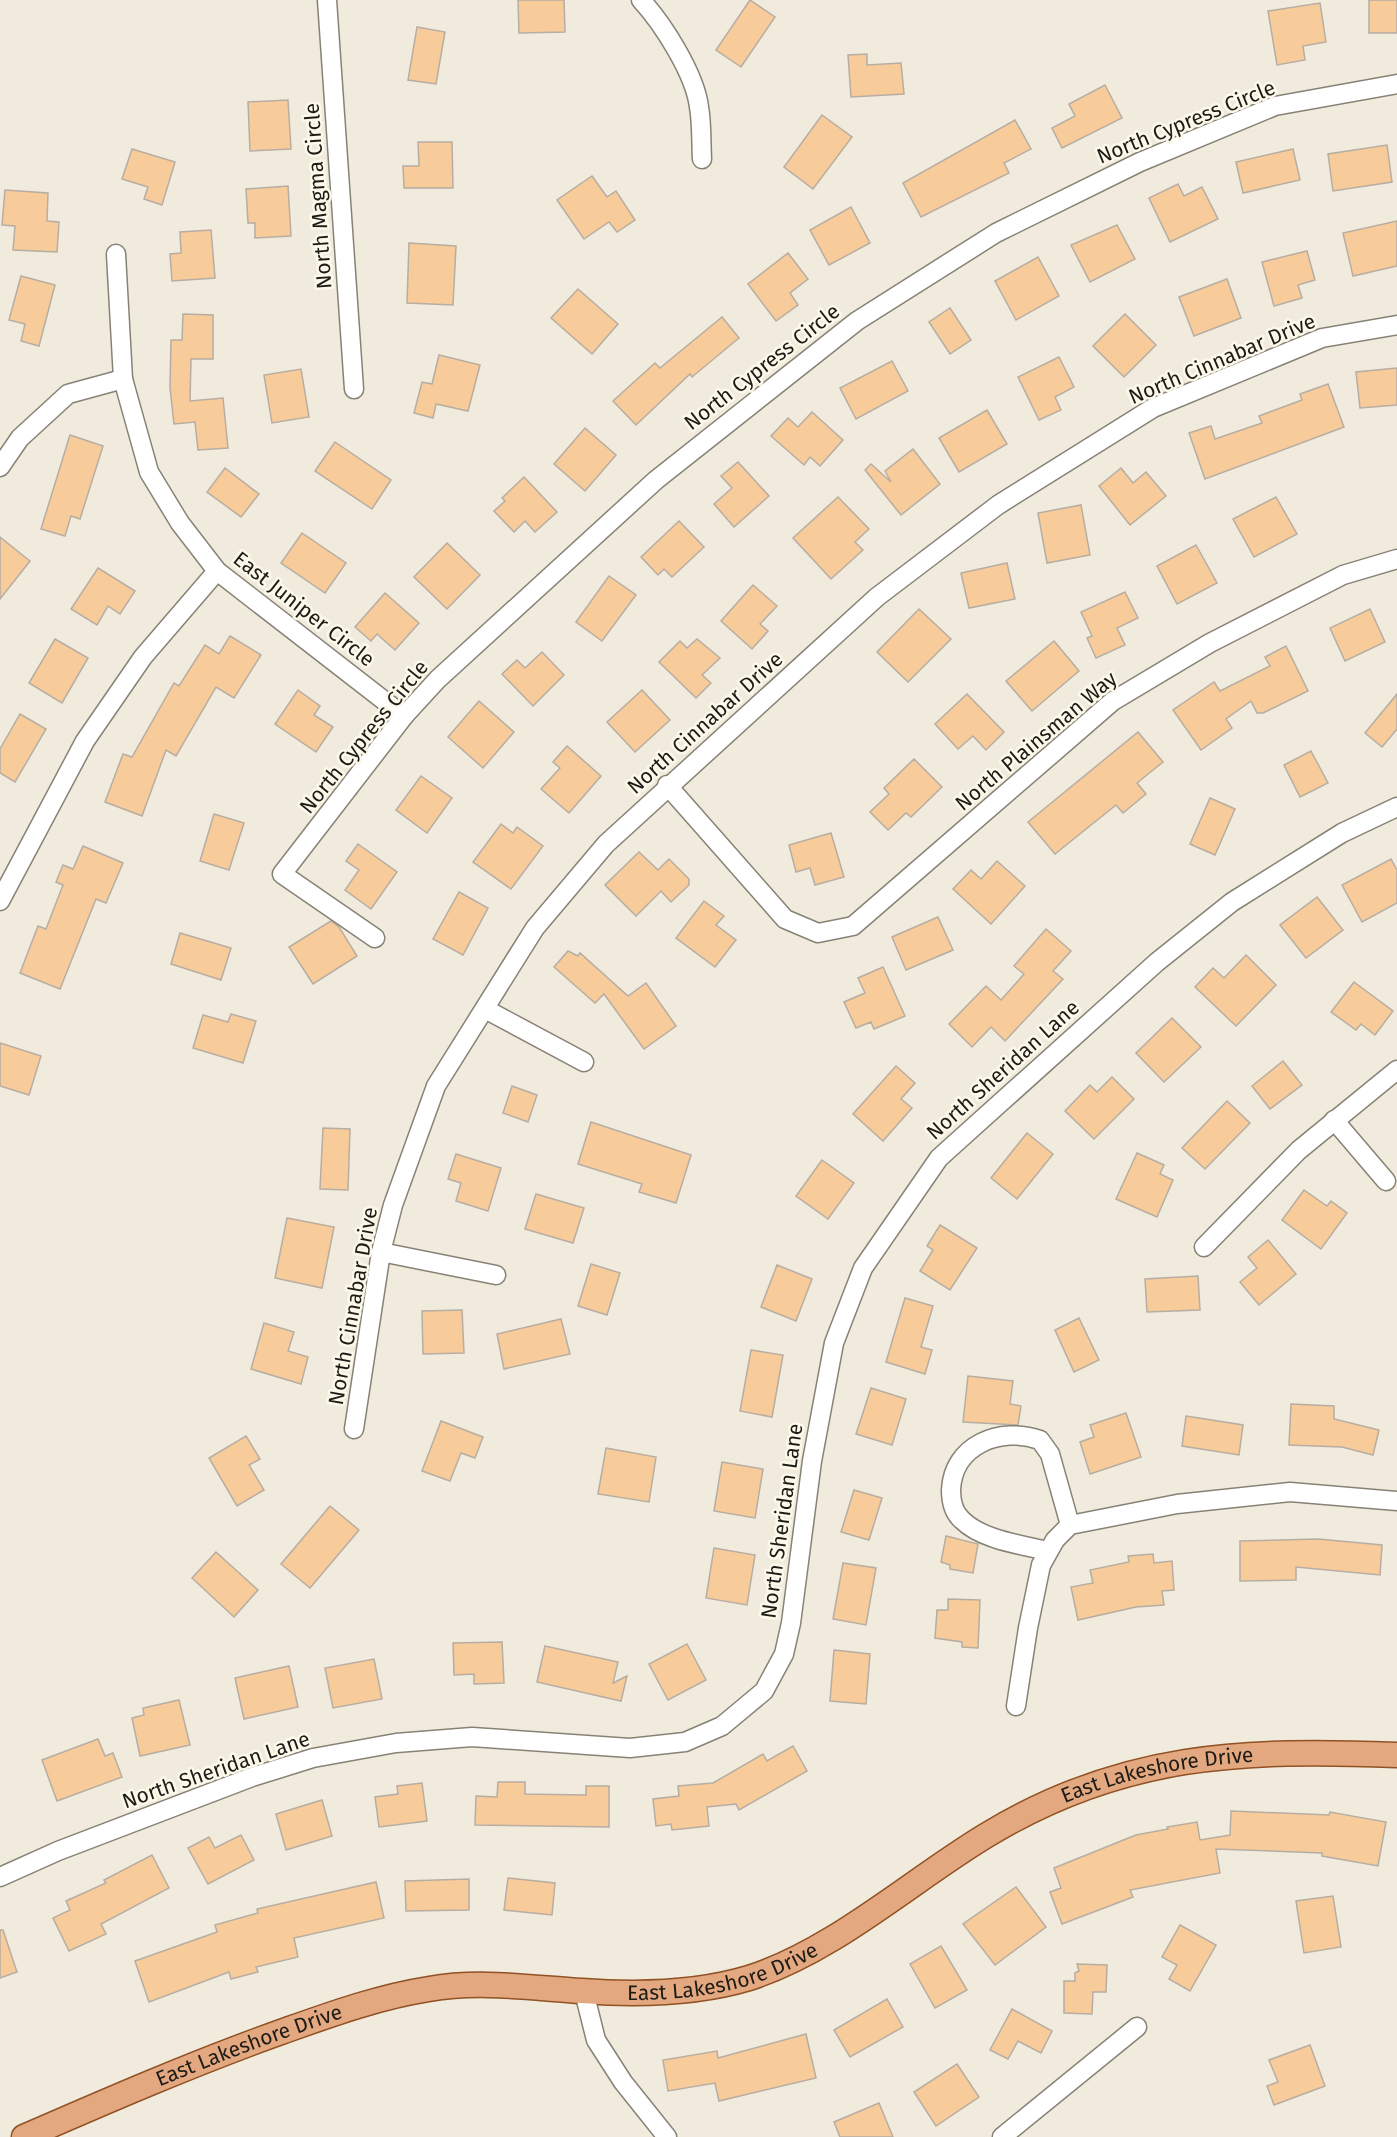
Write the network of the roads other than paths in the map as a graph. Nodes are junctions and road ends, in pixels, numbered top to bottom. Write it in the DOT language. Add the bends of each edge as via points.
graph roads {
  1 [pos="327,0"];
  2 [pos="640,0"];
  3 [pos="1397,84"];
  4 [pos="702,159"];
  5 [pos="116,254"];
  6 [pos="1397,325"];
  7 [pos="123,379"];
  8 [pos="354,389"];
  9 [pos="0,466"];
  10 [pos="1397,559"];
  11 [pos="217,571"];
  12 [pos="404,716"];
  13 [pos="667,785"];
  14 [pos="1397,807"];
  15 [pos="0,901"];
  16 [pos="375,938"];
  17 [pos="486,1009"];
  18 [pos="584,1062"];
  19 [pos="1397,1070"];
  20 [pos="1334,1120"];
  21 [pos="1386,1181"];
  22 [pos="1204,1247"];
  23 [pos="381,1252"];
  24 [pos="496,1275"];
  25 [pos="354,1430"];
  26 [pos="1397,1501"];
  27 [pos="1070,1525"];
  28 [pos="1048,1551"];
  29 [pos="1016,1706"];
  30 [pos="1397,1755"];
  31 [pos="0,1877"];
  32 [pos="584,1992"];
  33 [pos="1137,2027"];
  34 [pos="24,2137"];
  35 [pos="667,2137"];
  36 [pos="1002,2137"];
  1 -- 8 [label="street, North Magma Circle"];
  2 -- 4 [label="street" via="657,17 688,75 699,105"];
  3 -- 12 [label="street, North Cypress Circle" via="1275,106 1140,162 996,233 857,321 656,480 438,679"];
  5 -- 7 [label="street, East Juniper Circle"];
  6 -- 13 [label="street, North Cinnabar Drive" via="1322,338 1153,408 998,505 877,597"];
  7 -- 9 [label="street" via="68,394 20,438"];
  7 -- 11 [label="street, East Juniper Circle" via="148,472"];
  10 -- 13 [label="street, North Plainsman Way" via="1343,575 1210,643 1113,701 853,926 818,933 785,919"];
  11 -- 12 [label="street, East Juniper Circle"];
  11 -- 15 [label="street" via="143,657 85,741"];
  12 -- 16 [label="street, North Cypress Circle" via="282,874"];
  13 -- 17 [label="street, North Cinnabar Drive" via="606,844 536,928"];
  14 -- 31 [label="street, North Sheridan Lane" via="1342,833 1232,902 1157,962 939,1158 863,1268 834,1343 784,1654 764,1691 722,1726 685,1742 630,1748 472,1737 396,1743 313,1758 242,1781"];
  17 -- 18 [label="street"];
  17 -- 23 [label="street, North Cinnabar Drive" via="436,1086 393,1204"];
  19 -- 20 [label="street"];
  20 -- 21 [label="street"];
  20 -- 22 [label="street"];
  23 -- 24 [label="street"];
  23 -- 25 [label="street, North Cinnabar Drive"];
  26 -- 27 [label="street" via="1290,1492 1177,1504"];
  27 -- 28 [label="street"];
  27 -- 28 [label="street" via="1050,1454 1040,1440 1023,1436 991,1440 970,1447 964,1454 952,1478 951,1496 957,1515 990,1535"];
  28 -- 29 [label="street" via="1041,1565"];
  30 -- 32 [label="main road, East Lakeshore Drive" via="1306,1751 1246,1754 1199,1758 1124,1774 1083,1786 987,1835 810,1951 752,1977 707,1988 664,1992"];
  32 -- 34 [label="main road, East Lakeshore Drive" via="506,1984 430,1988 344,2010 136,2088"];
  32 -- 35 [label="street" via="596,2040 623,2082"];
  33 -- 36 [label="street"];
}
